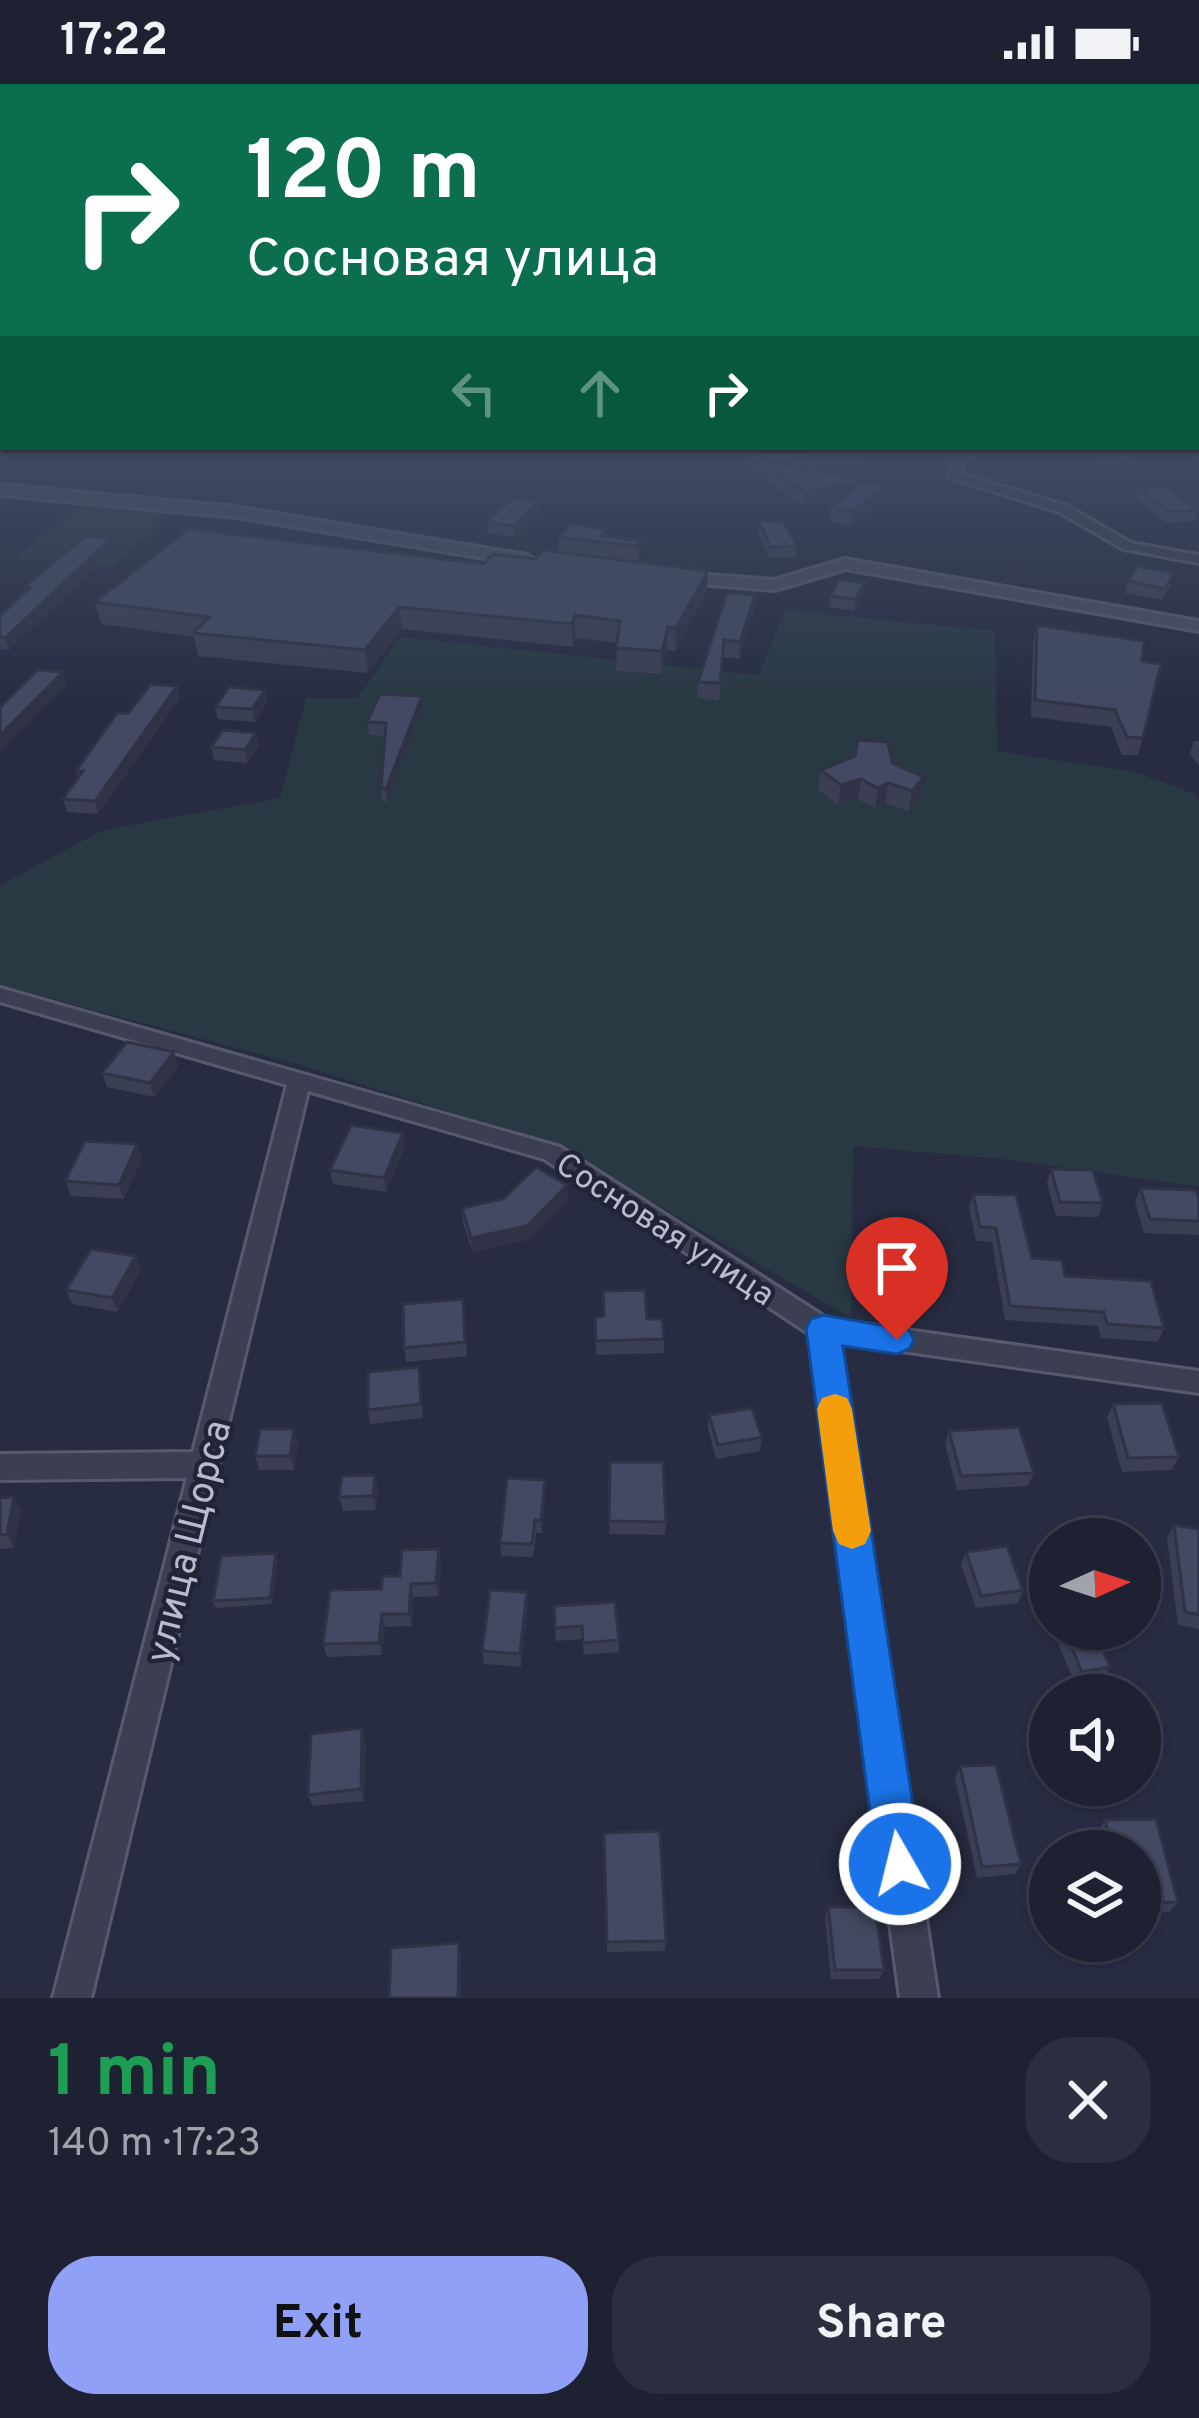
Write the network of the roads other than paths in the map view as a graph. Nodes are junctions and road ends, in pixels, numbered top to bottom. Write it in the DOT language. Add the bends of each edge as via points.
graph roads {
  1 [pos="343,529"];
  2 [pos="1098,529"];
  3 [pos="1199,559"];
  4 [pos="556,564"];
  5 [pos="662,576"];
  6 [pos="1199,626"];
  7 [pos="0,994"];
  8 [pos="299,1082"];
  9 [pos="823,1329"];
  10 [pos="1199,1382"];
  11 [pos="206,1466"];
  12 [pos="0,1467"];
  13 [pos="72,1998"];
  14 [pos="919,1998"];
  1 -- 4 [label="street"];
  2 -- 3 [label="street" via="1127,546"];
  5 -- 6 [label="street" via="775,585 862,566"];
  7 -- 8 [label="street, Сосновая улица"];
  8 -- 9 [label="street, Сосновая улица" via="552,1153"];
  8 -- 11 [label="street, улица Щорса"];
  9 -- 10 [label="street, Сосновая улица"];
  9 -- 14 [label="street"];
  11 -- 12 [label="street"];
  11 -- 13 [label="street, улица Щорса"];
}
